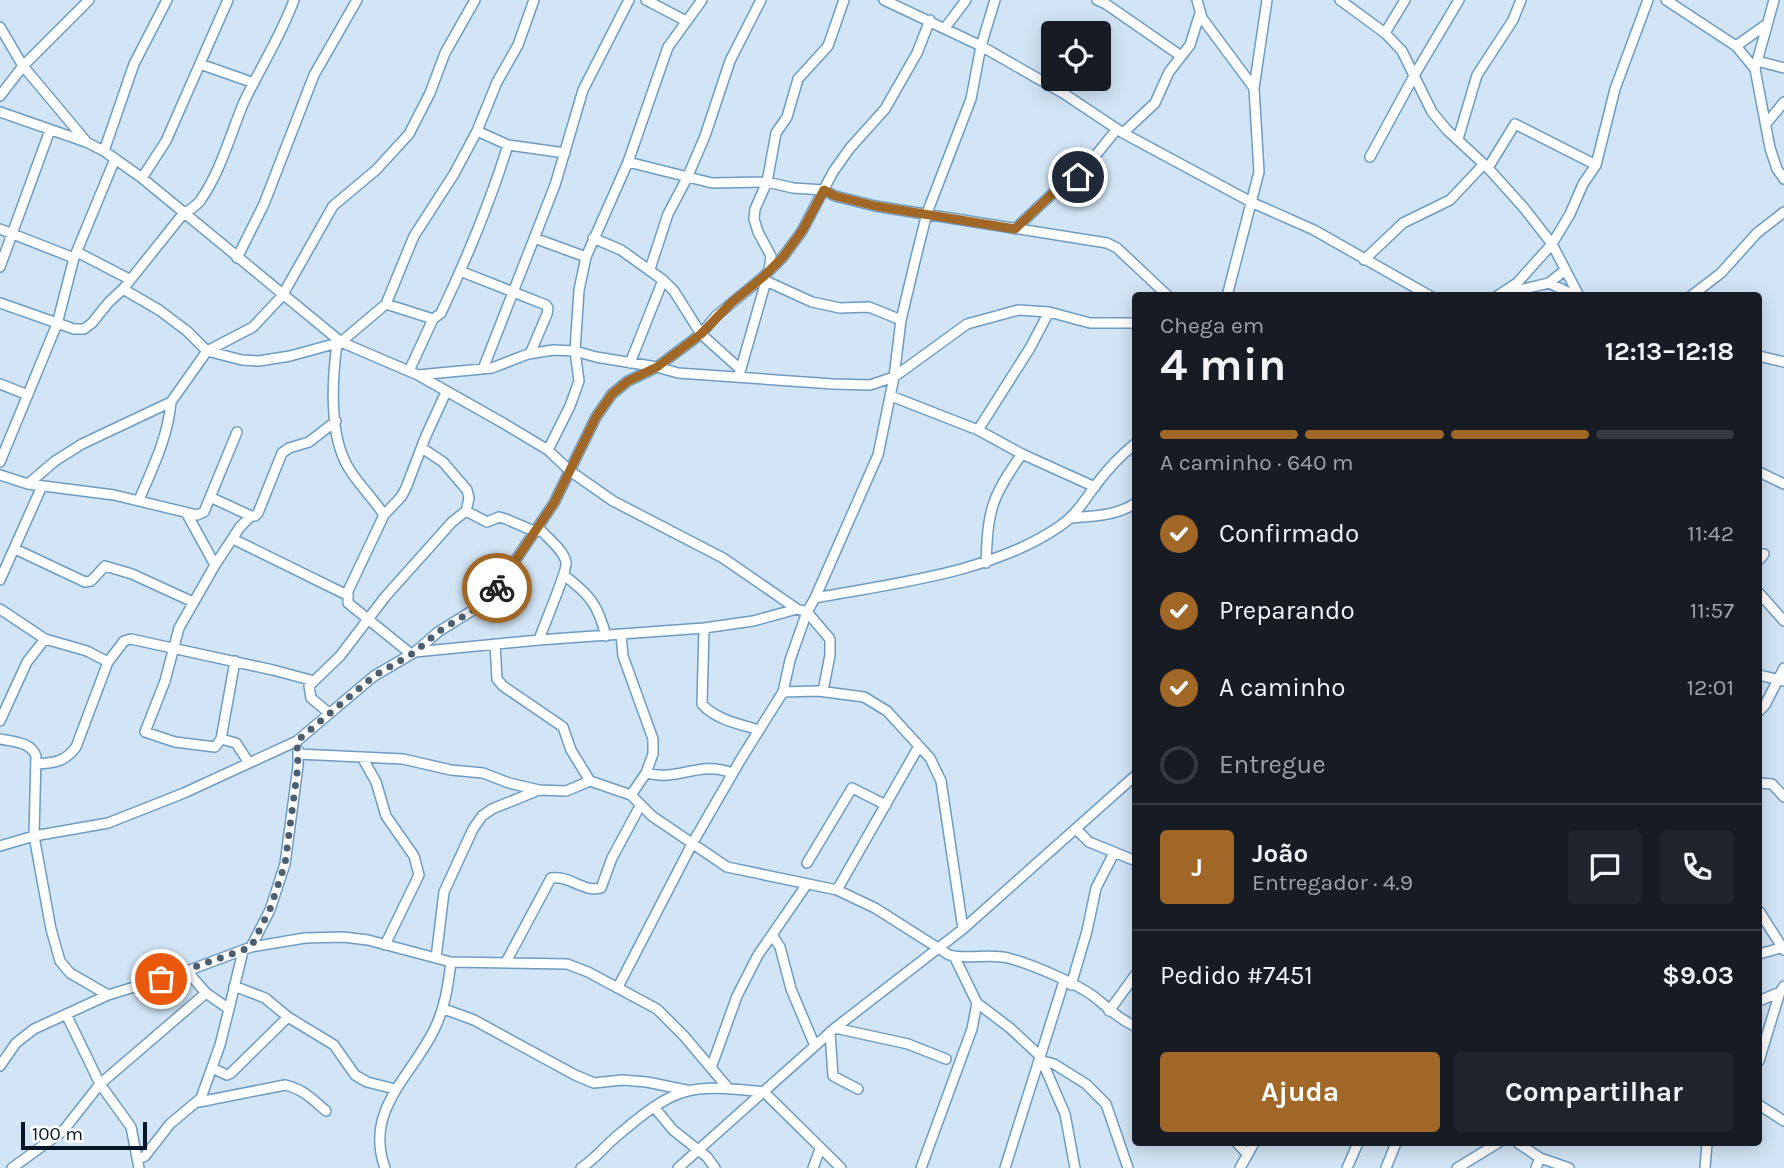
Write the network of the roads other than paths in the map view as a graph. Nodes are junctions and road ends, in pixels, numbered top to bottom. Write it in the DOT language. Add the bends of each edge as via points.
graph roads {
  1 [pos="89,0"];
  2 [pos="167,0"];
  3 [pos="228,0"];
  4 [pos="294,0"];
  5 [pos="357,0"];
  6 [pos="475,0"];
  7 [pos="534,0"];
  8 [pos="629,0"];
  9 [pos="646,0"];
  10 [pos="702,0"];
  11 [pos="761,0"];
  12 [pos="844,0"];
  13 [pos="884,0"];
  14 [pos="966,0"];
  15 [pos="995,0"];
  16 [pos="1197,0"];
  17 [pos="1267,0"];
  18 [pos="1340,0"];
  19 [pos="1405,0"];
  20 [pos="1459,0"];
  21 [pos="1521,0"];
  22 [pos="1648,0"];
  23 [pos="1666,0"];
  24 [pos="1774,0"];
  25 [pos="1104,1"];
  26 [pos="1353,4"];
  27 [pos="1200,13"];
  28 [pos="930,20"];
  29 [pos="686,21"];
  30 [pos="1767,24"];
  31 [pos="0,27"];
  32 [pos="945,28"];
  33 [pos="1385,33"];
  34 [pos="981,46"];
  35 [pos="1736,46"];
  36 [pos="1181,56"];
  37 [pos="200,64"];
  38 [pos="1756,65"];
  39 [pos="23,66"];
  40 [pos="1784,68"];
  41 [pos="1415,74"];
  42 [pos="254,83"];
  43 [pos="1254,88"];
  44 [pos="0,96"];
  45 [pos="1784,102"];
  46 [pos="0,112"];
  47 [pos="1766,124"];
  48 [pos="50,130"];
  49 [pos="477,131"];
  50 [pos="1120,131"];
  51 [pos="1458,139"];
  52 [pos="86,142"];
  53 [pos="508,145"];
  54 [pos="104,152"];
  55 [pos="565,153"];
  56 [pos="1370,157"];
  57 [pos="115,159"];
  58 [pos="628,162"];
  59 [pos="1596,165"];
  60 [pos="1486,166"];
  61 [pos="687,177"];
  62 [pos="142,178"];
  63 [pos="1784,179"];
  64 [pos="766,181"];
  65 [pos="824,190"];
  66 [pos="1253,203"];
  67 [pos="1784,212"];
  68 [pos="928,213"];
  69 [pos="183,214"];
  70 [pos="0,229"];
  71 [pos="1015,229"];
  72 [pos="11,234"];
  73 [pos="593,237"];
  74 [pos="534,238"];
  75 [pos="1552,244"];
  76 [pos="76,255"];
  77 [pos="586,257"];
  78 [pos="237,258"];
  79 [pos="1364,260"];
  80 [pos="0,267"];
  81 [pos="650,269"];
  82 [pos="1565,270"];
  83 [pos="460,271"];
  84 [pos="766,276"];
  85 [pos="129,279"];
  86 [pos="663,280"];
  87 [pos="1549,283"];
  88 [pos="123,289"];
  89 [pos="1164,292"];
  90 [pos="1228,292"];
  91 [pos="1423,292"];
  92 [pos="1504,292"];
  93 [pos="1512,292"];
  94 [pos="1568,292"];
  95 [pos="1575,292"];
  96 [pos="1696,292"];
  97 [pos="512,293"];
  98 [pos="282,296"];
  99 [pos="0,303"];
  100 [pos="386,304"];
  101 [pos="1049,312"];
  102 [pos="433,319"];
  103 [pos="901,320"];
  104 [pos="1132,323"];
  105 [pos="57,324"];
  106 [pos="701,334"];
  107 [pos="339,343"];
  108 [pos="207,351"];
  109 [pos="575,351"];
  110 [pos="530,354"];
  111 [pos="1762,357"];
  112 [pos="1784,362"];
  113 [pos="630,363"];
  114 [pos="657,367"];
  115 [pos="483,369"];
  116 [pos="413,373"];
  117 [pos="740,373"];
  118 [pos="894,377"];
  119 [pos="0,384"];
  120 [pos="446,392"];
  121 [pos="28,395"];
  122 [pos="891,396"];
  123 [pos="171,402"];
  124 [pos="336,421"];
  125 [pos="978,430"];
  126 [pos="237,432"];
  127 [pos="1132,447"];
  128 [pos="422,448"];
  129 [pos="548,450"];
  130 [pos="1023,454"];
  131 [pos="1,458"];
  132 [pos="570,471"];
  133 [pos="1762,473"];
  134 [pos="0,475"];
  135 [pos="28,484"];
  136 [pos="1784,484"];
  137 [pos="42,486"];
  138 [pos="1095,486"];
  139 [pos="210,497"];
  140 [pos="139,499"];
  141 [pos="1086,501"];
  142 [pos="1132,505"];
  143 [pos="466,512"];
  144 [pos="187,514"];
  145 [pos="384,515"];
  146 [pos="251,516"];
  147 [pos="1095,516"];
  148 [pos="1070,518"];
  149 [pos="537,530"];
  150 [pos="233,539"];
  151 [pos="15,549"];
  152 [pos="986,563"];
  153 [pos="215,565"];
  154 [pos="565,576"];
  155 [pos="0,580"];
  156 [pos="347,595"];
  157 [pos="1762,595"];
  158 [pos="815,598"];
  159 [pos="192,602"];
  160 [pos="0,609"];
  161 [pos="797,609"];
  162 [pos="1781,610"];
  163 [pos="807,612"];
  164 [pos="367,618"];
  165 [pos="1784,621"];
  166 [pos="704,628"];
  167 [pos="621,635"];
  168 [pos="606,636"];
  169 [pos="45,639"];
  170 [pos="539,640"];
  171 [pos="495,644"];
  172 [pos="172,648"];
  173 [pos="413,653"];
  174 [pos="235,661"];
  175 [pos="108,662"];
  176 [pos="1784,668"];
  177 [pos="1762,675"];
  178 [pos="314,681"];
  179 [pos="1781,681"];
  180 [pos="823,691"];
  181 [pos="783,692"];
  182 [pos="1762,708"];
  183 [pos="329,713"];
  184 [pos="0,721"];
  185 [pos="760,730"];
  186 [pos="0,739"];
  187 [pos="222,739"];
  188 [pos="297,741"];
  189 [pos="919,746"];
  190 [pos="299,754"];
  191 [pos="362,757"];
  192 [pos="249,763"];
  193 [pos="36,764"];
  194 [pos="646,773"];
  195 [pos="733,773"];
  196 [pos="1132,779"];
  197 [pos="590,781"];
  198 [pos="1762,783"];
  199 [pos="539,790"];
  200 [pos="631,795"];
  201 [pos="1784,796"];
  202 [pos="886,805"];
  203 [pos="640,806"];
  204 [pos="1076,830"];
  205 [pos="34,836"];
  206 [pos="692,844"];
  207 [pos="0,846"];
  208 [pos="1114,853"];
  209 [pos="1132,860"];
  210 [pos="807,863"];
  211 [pos="807,884"];
  212 [pos="837,890"];
  213 [pos="1762,915"];
  214 [pos="963,929"];
  215 [pos="772,935"];
  216 [pos="385,945"];
  217 [pos="936,948"];
  218 [pos="1784,948"];
  219 [pos="247,949"];
  220 [pos="1762,953"];
  221 [pos="954,956"];
  222 [pos="436,958"];
  223 [pos="450,962"];
  224 [pos="506,962"];
  225 [pos="187,971"];
  226 [pos="1132,979"];
  227 [pos="1068,983"];
  228 [pos="234,986"];
  229 [pos="618,987"];
  230 [pos="1782,989"];
  231 [pos="206,993"];
  232 [pos="108,995"];
  233 [pos="1762,999"];
  234 [pos="977,1003"];
  235 [pos="229,1009"];
  236 [pos="444,1009"];
  237 [pos="1109,1011"];
  238 [pos="66,1014"];
  239 [pos="288,1017"];
  240 [pos="1132,1025"];
  241 [pos="833,1030"];
  242 [pos="815,1046"];
  243 [pos="1762,1052"];
  244 [pos="946,1059"];
  245 [pos="1042,1059"];
  246 [pos="0,1066"];
  247 [pos="212,1068"];
  248 [pos="711,1068"];
  249 [pos="100,1084"];
  250 [pos="728,1088"];
  251 [pos="395,1089"];
  252 [pos="858,1089"];
  253 [pos="686,1090"];
  254 [pos="764,1092"];
  255 [pos="199,1102"];
  256 [pos="654,1107"];
  257 [pos="1762,1107"];
  258 [pos="326,1111"];
  259 [pos="1784,1121"];
  260 [pos="1240,1146"];
  261 [pos="1252,1146"];
  262 [pos="1357,1146"];
  263 [pos="1395,1146"];
  264 [pos="1494,1146"];
  265 [pos="1522,1146"];
  266 [pos="1707,1146"];
  267 [pos="820,1149"];
  268 [pos="696,1150"];
  269 [pos="1247,1154"];
  270 [pos="1540,1158"];
  271 [pos="138,1163"];
  272 [pos="1469,1164"];
  273 [pos="12,1168"];
  274 [pos="149,1168"];
  275 [pos="385,1168"];
  276 [pos="581,1168"];
  277 [pos="678,1168"];
  278 [pos="715,1168"];
  279 [pos="813,1168"];
  280 [pos="841,1168"];
  281 [pos="921,1168"];
  282 [pos="1005,1168"];
  283 [pos="1075,1168"];
  284 [pos="1128,1168"];
  285 [pos="1240,1168"];
  286 [pos="1347,1168"];
  287 [pos="1385,1168"];
  288 [pos="1457,1168"];
  289 [pos="1536,1168"];
  290 [pos="1569,1168"];
  291 [pos="1705,1168"];
  1 -- 39 [label="street"];
  2 -- 54 [label="street" via="134,64"];
  3 -- 37 [label="street"];
  4 -- 42 [label="street"];
  5 -- 78 [label="street" via="314,75 264,204"];
  6 -- 98 [label="street" via="409,134 333,206"];
  7 -- 49 [label="street"];
  8 -- 55 [label="street" via="583,90"];
  9 -- 29 [label="street"];
  10 -- 29 [label="street"];
  11 -- 61 [label="street" via="730,61"];
  12 -- 64 [label="street" via="828,46 798,79 787,117 776,134"];
  13 -- 28 [label="street"];
  14 -- 32 [label="street"];
  15 -- 34 [label="street"];
  16 -- 27 [label="street"];
  17 -- 43 [label="street"];
  18 -- 26 [label="street"];
  19 -- 33 [label="street"];
  20 -- 41 [label="street"];
  21 -- 51 [label="street" via="1477,75"];
  22 -- 59 [label="street" via="1615,89"];
  23 -- 35 [label="street"];
  24 -- 30 [label="street"];
  25 -- 36 [label="street"];
  26 -- 33 [label="street"];
  27 -- 36 [label="street" via="1190,46"];
  27 -- 43 [label="street"];
  28 -- 32 [label="street"];
  28 -- 65 [label="street" via="885,108 850,148"];
  29 -- 58 [label="street" via="668,47"];
  30 -- 35 [label="street"];
  30 -- 38 [label="street"];
  31 -- 39 [label="street"];
  32 -- 34 [label="street"];
  33 -- 41 [label="street"];
  34 -- 50 [label="street"];
  34 -- 68 [label="street" via="971,99"];
  35 -- 38 [label="street"];
  36 -- 50 [label="street" via="1150,109"];
  37 -- 42 [label="street"];
  37 -- 62 [label="street" via="166,141"];
  38 -- 40 [label="street"];
  38 -- 47 [label="street"];
  39 -- 44 [label="street"];
  39 -- 52 [label="street"];
  41 -- 51 [label="street" via="1432,112"];
  41 -- 56 [label="street"];
  42 -- 69 [label="street" via="216,172 195,208"];
  43 -- 66 [label="street" via="1259,172"];
  45 -- 47 [label="street"];
  46 -- 48 [label="street"];
  47 -- 63 [label="street" via="1770,148"];
  48 -- 52 [label="street"];
  48 -- 72 [label="street"];
  49 -- 53 [label="street"];
  49 -- 100 [label="street" via="414,236"];
  50 -- 66 [label="street"];
  50 -- 71 [label="street" via="1078,177"];
  51 -- 60 [label="street"];
  52 -- 54 [label="street"];
  53 -- 55 [label="street"];
  53 -- 83 [label="street"];
  54 -- 57 [label="street"];
  55 -- 74 [label="street"];
  57 -- 62 [label="street"];
  57 -- 76 [label="street"];
  58 -- 61 [label="street"];
  58 -- 73 [label="street"];
  59 -- 60 [label="street" via="1515,124"];
  59 -- 75 [label="street"];
  60 -- 75 [label="street"];
  60 -- 79 [label="street" via="1450,201 1403,223"];
  61 -- 64 [label="street" via="725,184"];
  61 -- 81 [label="street" via="664,223"];
  62 -- 69 [label="street"];
  64 -- 65 [label="street"];
  64 -- 84 [label="street" via="754,219 771,256"];
  65 -- 68 [label="street" via="875,206"];
  65 -- 84 [label="street" via="802,231"];
  66 -- 79 [label="street" via="1314,230"];
  66 -- 90 [label="street"];
  67 -- 96 [label="street"];
  68 -- 71 [label="street"];
  68 -- 103 [label="street"];
  69 -- 78 [label="street"];
  69 -- 85 [label="street"];
  70 -- 72 [label="street"];
  71 -- 89 [label="street" via="1107,243"];
  72 -- 76 [label="street"];
  72 -- 80 [label="street"];
  73 -- 77 [label="street"];
  73 -- 81 [label="street"];
  74 -- 77 [label="street"];
  74 -- 97 [label="street"];
  75 -- 82 [label="street"];
  75 -- 92 [label="street" via="1533,268"];
  76 -- 85 [label="street"];
  76 -- 105 [label="street"];
  77 -- 109 [label="street"];
  78 -- 98 [label="street"];
  79 -- 91 [label="street"];
  81 -- 86 [label="street"];
  82 -- 87 [label="street"];
  82 -- 95 [label="street"];
  83 -- 97 [label="street"];
  83 -- 102 [label="street" via="441,313"];
  84 -- 103 [label="street" via="812,302 840,308 869,307"];
  84 -- 106 [label="street"];
  84 -- 117 [label="street"];
  85 -- 88 [label="street"];
  86 -- 106 [label="street"];
  86 -- 113 [label="street"];
  87 -- 93 [label="street"];
  87 -- 94 [label="street"];
  88 -- 105 [label="street" via="83,329"];
  88 -- 108 [label="street" via="166,315"];
  97 -- 110 [label="street" via="548,308"];
  97 -- 115 [label="street"];
  98 -- 107 [label="street"];
  98 -- 108 [label="street" via="253,327"];
  99 -- 105 [label="street"];
  100 -- 102 [label="street"];
  100 -- 107 [label="street"];
  101 -- 104 [label="street" via="1090,323"];
  101 -- 118 [label="street" via="1018,310 967,324"];
  101 -- 125 [label="street"];
  102 -- 116 [label="street"];
  103 -- 118 [label="street"];
  105 -- 121 [label="street"];
  106 -- 114 [label="street"];
  106 -- 117 [label="street"];
  107 -- 108 [label="street" via="259,361"];
  107 -- 116 [label="street"];
  107 -- 124 [label="street" via="332,384"];
  108 -- 123 [label="street"];
  109 -- 110 [label="street"];
  109 -- 113 [label="street"];
  109 -- 129 [label="street" via="579,381"];
  110 -- 115 [label="street"];
  111 -- 112 [label="street"];
  113 -- 114 [label="street"];
  114 -- 117 [label="street" via="678,373"];
  114 -- 132 [label="street" via="612,394"];
  115 -- 116 [label="street"];
  116 -- 120 [label="street"];
  117 -- 118 [label="street" via="870,385"];
  118 -- 122 [label="street"];
  119 -- 121 [label="street"];
  120 -- 128 [label="street"];
  120 -- 129 [label="street"];
  121 -- 131 [label="street"];
  122 -- 125 [label="street"];
  122 -- 158 [label="street" via="878,455"];
  123 -- 135 [label="street" via="82,444"];
  123 -- 140 [label="street" via="163,442"];
  124 -- 145 [label="street" via="348,467"];
  124 -- 146 [label="street" via="309,442 282,453 258,513"];
  125 -- 130 [label="street"];
  126 -- 139 [label="street"];
  127 -- 138 [label="street"];
  128 -- 143 [label="street" via="443,462 467,490"];
  128 -- 145 [label="street" via="401,497"];
  129 -- 132 [label="street"];
  130 -- 138 [label="street"];
  130 -- 152 [label="street" via="993,502"];
  132 -- 149 [label="street"];
  132 -- 161 [label="street" via="613,500 723,558"];
  133 -- 136 [label="street"];
  134 -- 135 [label="street"];
  135 -- 137 [label="street"];
  137 -- 140 [label="street"];
  137 -- 151 [label="street"];
  138 -- 141 [label="street"];
  139 -- 144 [label="street" via="204,512"];
  139 -- 146 [label="street"];
  140 -- 144 [label="street"];
  141 -- 147 [label="street"];
  141 -- 148 [label="street"];
  142 -- 147 [label="street"];
  143 -- 149 [label="street" via="487,522 499,517"];
  143 -- 164 [label="street"];
  144 -- 153 [label="street"];
  145 -- 156 [label="street"];
  146 -- 150 [label="street"];
  147 -- 148 [label="street"];
  148 -- 152 [label="street"];
  149 -- 154 [label="street" via="561,553 567,564"];
  149 -- 173 [label="street" via="494,592"];
  150 -- 153 [label="street"];
  150 -- 156 [label="street"];
  151 -- 155 [label="street"];
  151 -- 159 [label="street" via="85,582 104,566"];
  152 -- 158 [label="street"];
  153 -- 159 [label="street"];
  154 -- 168 [label="street" via="595,603"];
  154 -- 170 [label="street"];
  156 -- 164 [label="street" via="348,603"];
  157 -- 162 [label="street"];
  158 -- 163 [label="street"];
  159 -- 172 [label="street"];
  160 -- 169 [label="street"];
  161 -- 163 [label="street"];
  161 -- 166 [label="street"];
  162 -- 165 [label="street"];
  163 -- 180 [label="street" via="830,639"];
  163 -- 181 [label="street"];
  164 -- 173 [label="street"];
  164 -- 178 [label="street" via="340,656"];
  166 -- 167 [label="street"];
  166 -- 185 [label="street" via="702,704 728,721"];
  167 -- 168 [label="street"];
  167 -- 194 [label="street" via="623,656 653,739"];
  168 -- 170 [label="street"];
  169 -- 175 [label="street"];
  169 -- 184 [label="street" via="27,662"];
  170 -- 171 [label="street"];
  171 -- 173 [label="street"];
  171 -- 197 [label="street" via="497,679 563,727"];
  172 -- 174 [label="street"];
  172 -- 175 [label="street" via="131,639 124,641"];
  172 -- 187 [label="street" via="145,732 207,747 215,747"];
  173 -- 183 [label="street" via="374,676"];
  174 -- 178 [label="street"];
  174 -- 187 [label="street"];
  175 -- 193 [label="street" via="76,747 59,762"];
  176 -- 179 [label="street"];
  177 -- 179 [label="street"];
  178 -- 183 [label="street" via="309,686 311,698"];
  179 -- 182 [label="street"];
  180 -- 181 [label="street"];
  180 -- 189 [label="street" via="872,701"];
  181 -- 185 [label="street"];
  183 -- 188 [label="street"];
  185 -- 195 [label="street"];
  186 -- 193 [label="street" via="33,749"];
  187 -- 192 [label="street" via="236,743"];
  188 -- 190 [label="street"];
  188 -- 192 [label="street"];
  189 -- 202 [label="street"];
  189 -- 214 [label="street" via="941,781"];
  190 -- 191 [label="street"];
  190 -- 219 [label="street" via="285,864 270,909"];
  191 -- 199 [label="street" via="483,773"];
  191 -- 216 [label="street" via="376,782 386,816 414,856 419,875"];
  192 -- 205 [label="street" via="108,823"];
  193 -- 205 [label="street"];
  194 -- 195 [label="street" via="671,776 708,767"];
  194 -- 200 [label="street"];
  195 -- 206 [label="street"];
  196 -- 204 [label="street"];
  197 -- 199 [label="street" via="566,791"];
  197 -- 200 [label="street"];
  198 -- 201 [label="street" via="1772,783"];
  199 -- 222 [label="street" via="492,809 472,829 444,892"];
  200 -- 203 [label="street"];
  202 -- 210 [label="street" via="852,788"];
  202 -- 212 [label="street"];
  203 -- 206 [label="street"];
  203 -- 224 [label="street" via="601,888 594,890 560,876 551,878"];
  204 -- 208 [label="street" via="1089,842"];
  204 -- 214 [label="street"];
  205 -- 207 [label="street"];
  205 -- 232 [label="street" via="60,961"];
  206 -- 211 [label="street" via="727,867"];
  206 -- 229 [label="street"];
  208 -- 209 [label="street"];
  208 -- 227 [label="street" via="1096,888 1087,931"];
  211 -- 212 [label="street"];
  211 -- 215 [label="street"];
  212 -- 217 [label="street" via="875,908"];
  213 -- 218 [label="street"];
  214 -- 217 [label="street"];
  215 -- 242 [label="street"];
  215 -- 248 [label="street" via="737,996"];
  216 -- 219 [label="street" via="343,937 305,938"];
  216 -- 222 [label="street"];
  217 -- 221 [label="street"];
  217 -- 241 [label="street"];
  218 -- 220 [label="street"];
  219 -- 225 [label="street"];
  219 -- 228 [label="street"];
  221 -- 227 [label="street" via="1006,957"];
  221 -- 234 [label="street"];
  222 -- 223 [label="street"];
  223 -- 224 [label="street"];
  223 -- 236 [label="street"];
  224 -- 229 [label="street" via="567,964"];
  225 -- 231 [label="street"];
  225 -- 232 [label="street"];
  226 -- 237 [label="street"];
  227 -- 237 [label="street"];
  227 -- 245 [label="street"];
  228 -- 235 [label="street"];
  228 -- 239 [label="street" via="265,998"];
  229 -- 248 [label="street" via="657,1009"];
  230 -- 233 [label="street"];
  230 -- 243 [label="street"];
  231 -- 235 [label="street"];
  231 -- 249 [label="street"];
  232 -- 238 [label="street"];
  234 -- 245 [label="street"];
  234 -- 281 [label="street" via="972,1029"];
  235 -- 247 [label="street"];
  236 -- 251 [label="street"];
  236 -- 253 [label="street" via="594,1083 622,1080"];
  237 -- 240 [label="street"];
  238 -- 246 [label="street" via="16,1043"];
  238 -- 249 [label="street"];
  239 -- 247 [label="street" via="231,1073"];
  239 -- 251 [label="street" via="334,1045 355,1075"];
  241 -- 242 [label="street"];
  241 -- 244 [label="street" via="908,1044"];
  241 -- 252 [label="street" via="833,1076"];
  242 -- 254 [label="street"];
  245 -- 282 [label="street"];
  245 -- 283 [label="street" via="1065,1114"];
  245 -- 284 [label="street" via="1086,1084 1106,1104"];
  247 -- 255 [label="street"];
  248 -- 250 [label="street"];
  249 -- 271 [label="street" via="131,1127"];
  249 -- 273 [label="street" via="64,1131"];
  250 -- 253 [label="street"];
  250 -- 254 [label="street"];
  251 -- 275 [label="street" via="382,1122 380,1153"];
  253 -- 256 [label="street"];
  254 -- 267 [label="street"];
  254 -- 268 [label="street"];
  255 -- 258 [label="street" via="285,1085 308,1094"];
  255 -- 271 [label="street" via="170,1124"];
  256 -- 268 [label="street"];
  256 -- 276 [label="street"];
  257 -- 259 [label="street"];
  260 -- 269 [label="street"];
  261 -- 269 [label="street"];
  262 -- 286 [label="street"];
  263 -- 287 [label="street"];
  264 -- 272 [label="street"];
  265 -- 270 [label="street"];
  266 -- 291 [label="street"];
  267 -- 279 [label="street"];
  267 -- 280 [label="street"];
  268 -- 277 [label="street"];
  268 -- 278 [label="street"];
  269 -- 285 [label="street"];
  270 -- 289 [label="street"];
  270 -- 290 [label="street"];
  271 -- 274 [label="street"];
  272 -- 288 [label="street"];
}
